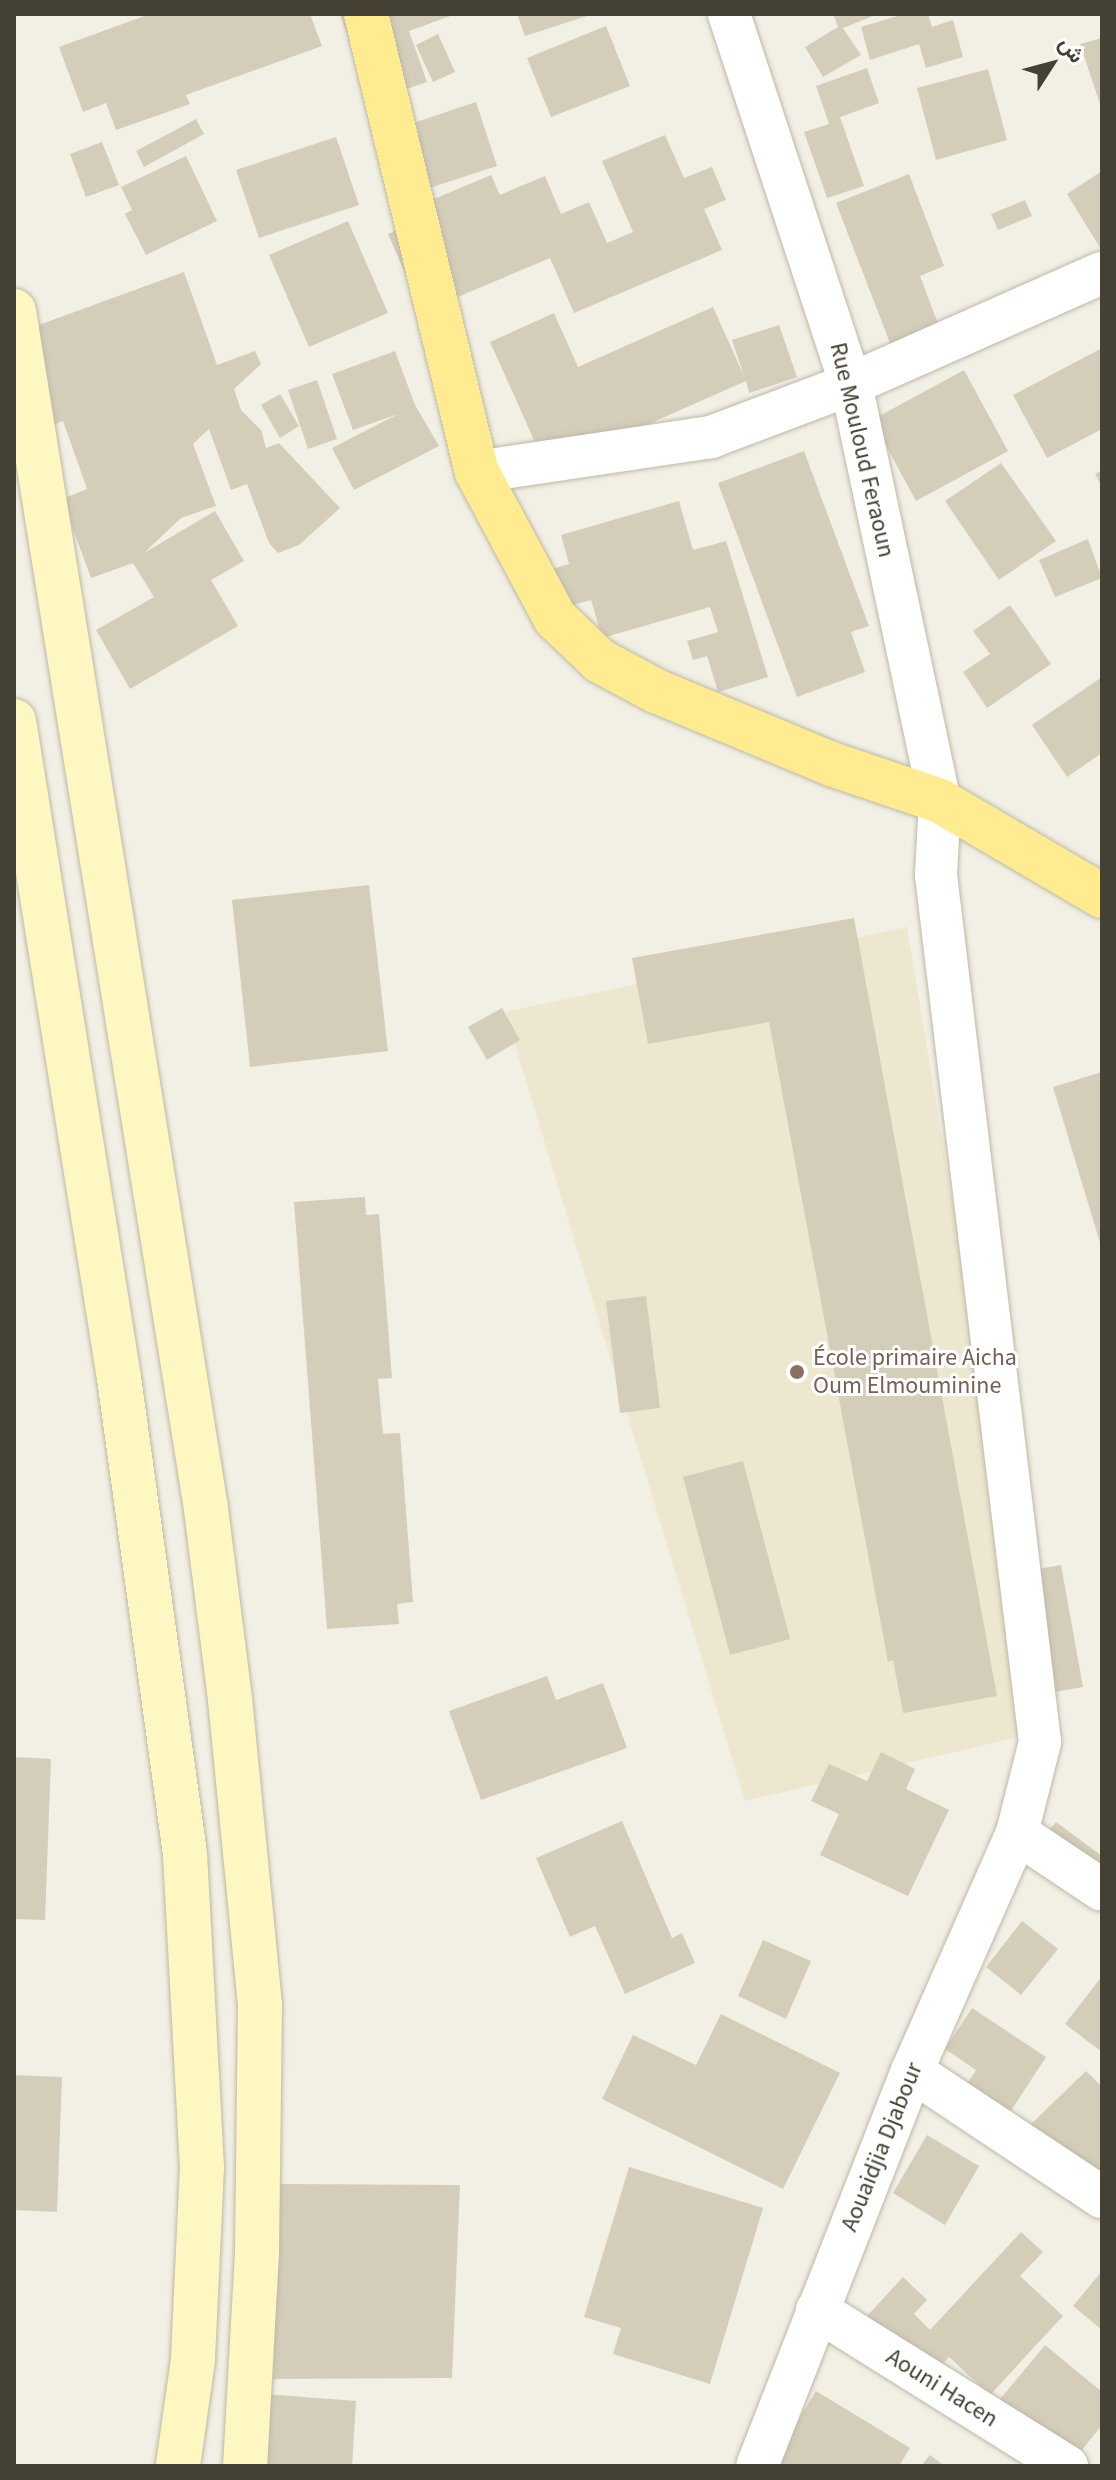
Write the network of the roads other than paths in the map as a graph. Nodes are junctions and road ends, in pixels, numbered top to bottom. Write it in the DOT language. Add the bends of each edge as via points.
graph roads {
  1 [pos="366,14"];
  2 [pos="729,14"];
  3 [pos="1102,273"];
  4 [pos="14,311"];
  5 [pos="851,384"];
  6 [pos="477,472"];
  7 [pos="14,721"];
  8 [pos="940,801"];
  9 [pos="1102,896"];
  10 [pos="1017,1833"];
  11 [pos="1102,1890"];
  12 [pos="912,2071"];
  13 [pos="1102,2197"];
  14 [pos="817,2310"];
  15 [pos="178,2466"];
  16 [pos="245,2466"];
  17 [pos="757,2466"];
  18 [pos="1067,2466"];
  1 -- 6 [label="main road"];
  2 -- 5 [label="street, Rue Mouloud Feraoun"];
  3 -- 5 [label="street"];
  4 -- 16 [label="main road" via="206,1509 230,1699 260,2006 257,2253"];
  5 -- 6 [label="street" via="711,437"];
  5 -- 8 [label="street, Rue Mouloud Feraoun"];
  6 -- 8 [label="main road" via="555,618 600,661 656,691 802,752"];
  7 -- 15 [label="main road" via="119,1378 185,1854 202,2167 193,2360"];
  8 -- 9 [label="main road"];
  8 -- 10 [label="street, Rue Mouloud Feraoun" via="936,875 1040,1742"];
  10 -- 11 [label="street"];
  10 -- 12 [label="street, Aouaidjia Djabour"];
  12 -- 13 [label="street"];
  12 -- 14 [label="street, Aouaidjia Djabour"];
  14 -- 17 [label="street, Aouaidjia Djabour"];
  14 -- 18 [label="street, Aouni Hacen"];
}
